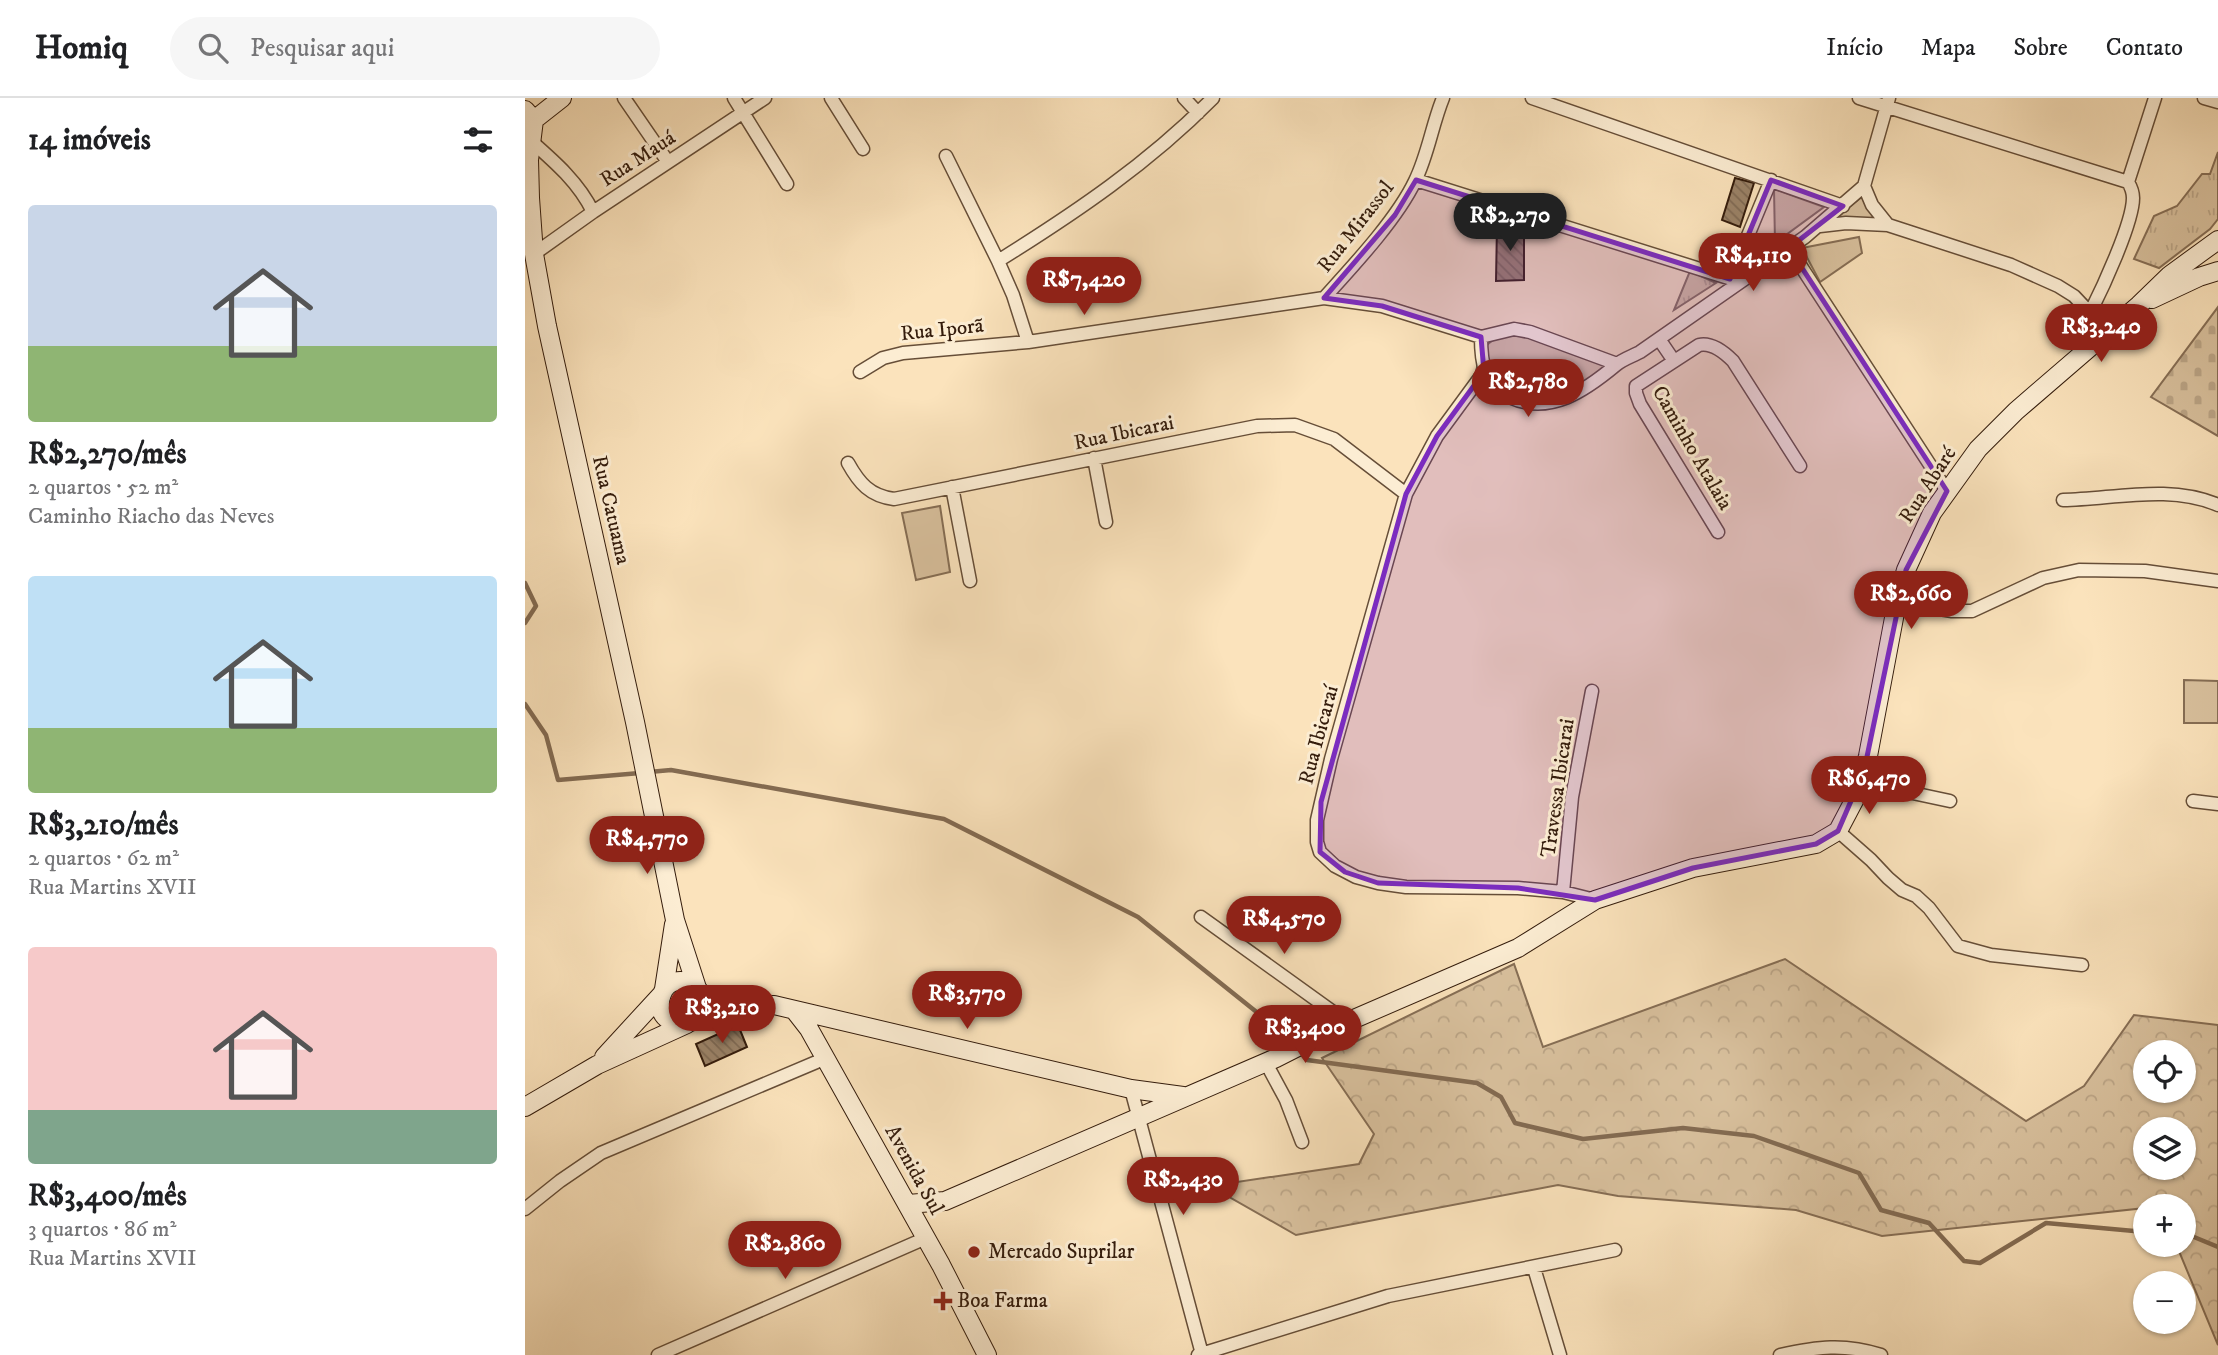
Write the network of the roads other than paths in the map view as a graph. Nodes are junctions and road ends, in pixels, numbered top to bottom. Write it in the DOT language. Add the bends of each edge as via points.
graph roads {
  1 [pos="562,98"];
  2 [pos="624,98"];
  3 [pos="734,98"];
  4 [pos="765,98"];
  5 [pos="831,98"];
  6 [pos="1184,98"];
  7 [pos="1213,98"];
  8 [pos="1443,98"];
  9 [pos="1532,98"];
  10 [pos="1859,98"];
  11 [pos="2155,98"];
  12 [pos="2204,98"];
  13 [pos="1888,102"];
  14 [pos="2218,102"];
  15 [pos="744,112"];
  16 [pos="1198,113"];
  17 [pos="530,115"];
  18 [pos="531,141"];
  19 [pos="863,149"];
  20 [pos="946,156"];
  21 [pos="668,162"];
  22 [pos="1416,180"];
  23 [pos="1771,180"];
  24 [pos="2128,182"];
  25 [pos="787,184"];
  26 [pos="1864,186"];
  27 [pos="1843,206"];
  28 [pos="593,212"];
  29 [pos="1888,225"];
  30 [pos="1819,226"];
  31 [pos="2218,240"];
  32 [pos="1789,247"];
  33 [pos="534,254"];
  34 [pos="998,261"];
  35 [pos="2218,271"];
  36 [pos="1734,280"];
  37 [pos="1324,298"];
  38 [pos="2139,305"];
  39 [pos="2090,313"];
  40 [pos="2106,334"];
  41 [pos="1481,337"];
  42 [pos="1659,339"];
  43 [pos="1028,342"];
  44 [pos="1674,361"];
  45 [pos="1616,365"];
  46 [pos="860,372"];
  47 [pos="1484,372"];
  48 [pos="1094,458"];
  49 [pos="848,463"];
  50 [pos="1800,466"];
  51 [pos="952,487"];
  52 [pos="1947,491"];
  53 [pos="1406,494"];
  54 [pos="2063,500"];
  55 [pos="2218,505"];
  56 [pos="1105,522"];
  57 [pos="1718,532"];
  58 [pos="969,581"];
  59 [pos="2218,581"];
  60 [pos="1897,601"];
  61 [pos="1592,691"];
  62 [pos="1861,782"];
  63 [pos="1950,801"];
  64 [pos="2193,801"];
  65 [pos="2218,804"];
  66 [pos="1838,831"];
  67 [pos="1563,892"];
  68 [pos="1595,900"];
  69 [pos="1201,917"];
  70 [pos="675,920"];
  71 [pos="2082,965"];
  72 [pos="699,991"];
  73 [pos="663,992"];
  74 [pos="748,1007"];
  75 [pos="795,1011"];
  76 [pos="693,1021"];
  77 [pos="1347,1021"];
  78 [pos="826,1058"];
  79 [pos="1271,1061"];
  80 [pos="597,1065"];
  81 [pos="1132,1089"];
  82 [pos="1187,1096"];
  83 [pos="525,1107"];
  84 [pos="1139,1116"];
  85 [pos="1302,1142"];
  86 [pos="945,1200"];
  87 [pos="908,1204"];
  88 [pos="525,1209"];
  89 [pos="923,1232"];
  90 [pos="1615,1250"];
  91 [pos="1534,1268"];
  92 [pos="1200,1354"];
  93 [pos="658,1355"];
  94 [pos="987,1355"];
  95 [pos="1560,1355"];
  96 [pos="1780,1355"];
  97 [pos="1881,1355"];
  1 -- 17 [label="street"];
  2 -- 21 [label="street"];
  3 -- 15 [label="street"];
  4 -- 15 [label="street, Rua Mauá"];
  5 -- 19 [label="street"];
  6 -- 16 [label="street"];
  7 -- 16 [label="street"];
  8 -- 22 [label="street, Rua Mirassol"];
  9 -- 23 [label="street"];
  10 -- 13 [label="street"];
  11 -- 24 [label="street"];
  12 -- 14 [label="street"];
  13 -- 24 [label="street"];
  13 -- 26 [label="street"];
  15 -- 21 [label="street, Rua Mauá"];
  15 -- 25 [label="street"];
  16 -- 34 [label="street" via="1122,178"];
  17 -- 18 [label="street, Rua Catuama"];
  18 -- 28 [label="street" via="560,165"];
  18 -- 33 [label="street, Rua Catuama"];
  20 -- 34 [label="street"];
  21 -- 28 [label="street, Rua Mauá"];
  22 -- 36 [label="street"];
  22 -- 37 [label="street, Rua Mirassol" via="1395,215"];
  23 -- 27 [label="street"];
  23 -- 36 [label="street"];
  24 -- 39 [label="street" via="2134,195 2130,216"];
  26 -- 27 [label="street"];
  26 -- 29 [label="street"];
  27 -- 30 [label="street"];
  28 -- 33 [label="street, Rua Mauá"];
  29 -- 30 [label="street"];
  29 -- 39 [label="street" via="2011,265 2058,286"];
  30 -- 32 [label="street"];
  31 -- 38 [label="street, Rua Abaré"];
  32 -- 36 [label="street"];
  32 -- 52 [label="street"];
  33 -- 70 [label="street, Rua Catuama"];
  34 -- 43 [label="street"];
  35 -- 38 [label="street, Rua Abaré"];
  36 -- 42 [label="street"];
  37 -- 41 [label="street, Rua Iporã" via="1382,306"];
  37 -- 43 [label="street, Rua Iporã"];
  38 -- 40 [label="street, Rua Abaré"];
  39 -- 40 [label="street"];
  40 -- 52 [label="street, Rua Abaré" via="2016,411"];
  41 -- 45 [label="street" via="1520,330"];
  41 -- 47 [label="street"];
  42 -- 44 [label="street"];
  42 -- 45 [label="street"];
  43 -- 46 [label="street, Rua Iporã" via="893,355"];
  44 -- 50 [label="street" via="1703,344 1725,353"];
  44 -- 57 [label="street, Caminho Atalaia" via="1636,386 1636,393"];
  45 -- 47 [label="street" via="1575,394 1542,404 1507,396"];
  47 -- 53 [label="street, Rua Ibicaraí" via="1437,436"];
  48 -- 51 [label="street, Rua Ibicarai"];
  48 -- 53 [label="street, Rua Ibicarai" via="1257,426 1295,425 1334,439"];
  48 -- 56 [label="street"];
  49 -- 51 [label="street, Rua Ibicarai" via="860,484 880,497 894,499"];
  51 -- 58 [label="street"];
  52 -- 60 [label="street, Rua Abaré" via="1914,551"];
  53 -- 67 [label="street, Rua Ibicaraí" via="1321,802 1320,852 1345,872 1378,883"];
  54 -- 55 [label="street" via="2176,494"];
  59 -- 60 [label="street" via="2145,570 2079,570 2043,578 1972,611"];
  60 -- 62 [label="street, Rua Abaré"];
  61 -- 67 [label="street, Travessa Ibicarai" via="1572,796"];
  62 -- 63 [label="street"];
  62 -- 66 [label="street, Rua Abaré"];
  64 -- 65 [label="street"];
  66 -- 68 [label="street" via="1816,844 1693,868"];
  66 -- 71 [label="street" via="1902,890 1929,908 1958,946 1991,956"];
  67 -- 68 [label="street, Rua Ibicaraí"];
  68 -- 77 [label="street" via="1518,948"];
  69 -- 77 [label="street"];
  70 -- 72 [label="street, Rua Catuama"];
  70 -- 73 [label="street, Rua Catuama"];
  72 -- 73 [label="street" via="677,981"];
  72 -- 74 [label="street"];
  72 -- 76 [label="street" via="702,1007"];
  73 -- 76 [label="street" via="665,1017 676,1024"];
  73 -- 80 [label="street"];
  74 -- 75 [label="street" via="774,1005"];
  74 -- 76 [label="street"];
  75 -- 78 [label="street, Avenida Sul"];
  75 -- 81 [label="street"];
  76 -- 80 [label="street"];
  77 -- 79 [label="street"];
  78 -- 87 [label="street, Avenida Sul"];
  78 -- 88 [label="street" via="601,1153"];
  79 -- 82 [label="street"];
  79 -- 85 [label="street"];
  80 -- 83 [label="street"];
  81 -- 82 [label="street"];
  81 -- 84 [label="street"];
  82 -- 84 [label="street"];
  84 -- 86 [label="street"];
  84 -- 92 [label="street"];
  86 -- 87 [label="street"];
  86 -- 89 [label="street"];
  87 -- 89 [label="street, Avenida Sul"];
  89 -- 93 [label="street"];
  89 -- 94 [label="street, Avenida Sul"];
  90 -- 91 [label="street"];
  91 -- 92 [label="street" via="1388,1296"];
  91 -- 95 [label="street"];
  96 -- 97 [label="street" via="1819,1347"];
}
